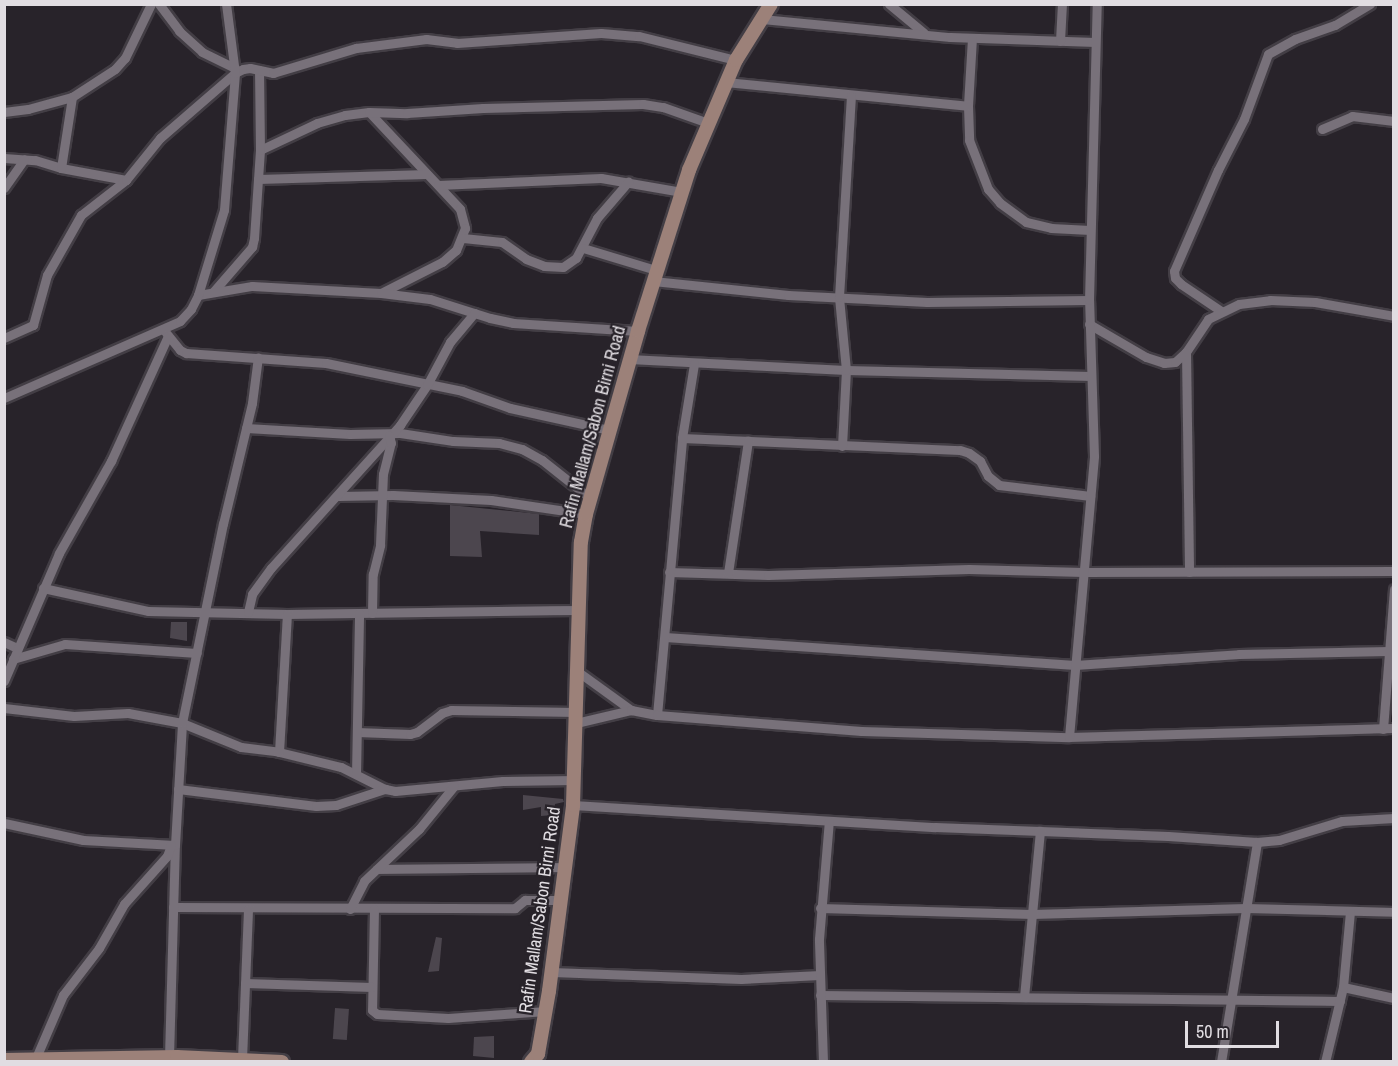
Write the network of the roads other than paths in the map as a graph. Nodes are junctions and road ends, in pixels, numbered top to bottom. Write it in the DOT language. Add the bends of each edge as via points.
graph roads {
  1 [pos="151,4"];
  2 [pos="159,4"];
  3 [pos="226,4"];
  4 [pos="771,4"];
  5 [pos="889,4"];
  6 [pos="1062,4"];
  7 [pos="1097,4"];
  8 [pos="1370,4"];
  9 [pos="762,20"];
  10 [pos="924,33"];
  11 [pos="972,38"];
  12 [pos="1060,41"];
  13 [pos="1095,42"];
  14 [pos="736,60"];
  15 [pos="235,70"];
  16 [pos="259,70"];
  17 [pos="725,82"];
  18 [pos="851,96"];
  19 [pos="72,98"];
  20 [pos="968,106"];
  21 [pos="4,112"];
  22 [pos="369,112"];
  23 [pos="1394,121"];
  24 [pos="708,123"];
  25 [pos="1322,129"];
  26 [pos="260,150"];
  27 [pos="4,158"];
  28 [pos="24,159"];
  29 [pos="61,168"];
  30 [pos="427,174"];
  31 [pos="258,179"];
  32 [pos="126,180"];
  33 [pos="628,182"];
  34 [pos="438,185"];
  35 [pos="4,188"];
  36 [pos="682,192"];
  37 [pos="1090,230"];
  38 [pos="463,238"];
  39 [pos="583,248"];
  40 [pos="655,275"];
  41 [pos="213,292"];
  42 [pos="381,293"];
  43 [pos="198,295"];
  44 [pos="839,297"];
  45 [pos="1089,300"];
  46 [pos="1394,305"];
  47 [pos="1221,311"];
  48 [pos="474,313"];
  49 [pos="1392,316"];
  50 [pos="1089,324"];
  51 [pos="638,331"];
  52 [pos="166,332"];
  53 [pos="4,338"];
  54 [pos="1186,352"];
  55 [pos="258,357"];
  56 [pos="629,359"];
  57 [pos="694,364"];
  58 [pos="846,370"];
  59 [pos="1091,376"];
  60 [pos="427,385"];
  61 [pos="4,398"];
  62 [pos="246,428"];
  63 [pos="609,430"];
  64 [pos="390,434"];
  65 [pos="682,438"];
  66 [pos="748,441"];
  67 [pos="842,446"];
  68 [pos="383,495"];
  69 [pos="338,496"];
  70 [pos="1090,496"];
  71 [pos="590,498"];
  72 [pos="586,514"];
  73 [pos="1394,571"];
  74 [pos="669,572"];
  75 [pos="1083,572"];
  76 [pos="1189,572"];
  77 [pos="728,573"];
  78 [pos="43,588"];
  79 [pos="1394,589"];
  80 [pos="205,610"];
  81 [pos="579,610"];
  82 [pos="248,612"];
  83 [pos="359,613"];
  84 [pos="372,613"];
  85 [pos="286,614"];
  86 [pos="665,637"];
  87 [pos="4,642"];
  88 [pos="17,648"];
  89 [pos="1389,651"];
  90 [pos="197,653"];
  91 [pos="13,659"];
  92 [pos="1075,665"];
  93 [pos="577,671"];
  94 [pos="4,681"];
  95 [pos="4,708"];
  96 [pos="631,710"];
  97 [pos="657,715"];
  98 [pos="576,718"];
  99 [pos="182,723"];
  100 [pos="1394,728"];
  101 [pos="1383,729"];
  102 [pos="357,732"];
  103 [pos="1069,737"];
  104 [pos="279,752"];
  105 [pos="356,774"];
  106 [pos="575,780"];
  107 [pos="454,786"];
  108 [pos="178,789"];
  109 [pos="386,789"];
  110 [pos="573,805"];
  111 [pos="1394,818"];
  112 [pos="829,821"];
  113 [pos="4,823"];
  114 [pos="1040,831"];
  115 [pos="1257,842"];
  116 [pos="173,845"];
  117 [pos="566,867"];
  118 [pos="378,869"];
  119 [pos="562,900"];
  120 [pos="173,907"];
  121 [pos="820,908"];
  122 [pos="1246,908"];
  123 [pos="248,909"];
  124 [pos="350,909"];
  125 [pos="374,909"];
  126 [pos="1350,911"];
  127 [pos="1394,912"];
  128 [pos="1032,914"];
  129 [pos="552,972"];
  130 [pos="820,975"];
  131 [pos="245,982"];
  132 [pos="372,987"];
  133 [pos="1343,987"];
  134 [pos="820,995"];
  135 [pos="1024,997"];
  136 [pos="1232,998"];
  137 [pos="1394,998"];
  138 [pos="1340,1001"];
  139 [pos="546,1011"];
  140 [pos="169,1058"];
  141 [pos="242,1059"];
  142 [pos="4,1060"];
  143 [pos="35,1060"];
  144 [pos="148,1060"];
  145 [pos="64,1061"];
  146 [pos="275,1061"];
  147 [pos="282,1062"];
  148 [pos="531,1062"];
  149 [pos="823,1062"];
  150 [pos="1221,1062"];
  151 [pos="1325,1062"];
  1 -- 19 [label="street" via="120,64"];
  2 -- 15 [label="street" via="179,32 202,52"];
  3 -- 15 [label="street"];
  4 -- 9 [label="street, Rafin Mallam/Sabon Birni Road"];
  5 -- 10 [label="street"];
  6 -- 12 [label="street"];
  7 -- 13 [label="street"];
  8 -- 47 [label="street" via="1335,25 1295,39 1268,54 1244,119 1174,271 1181,284"];
  9 -- 10 [label="street"];
  9 -- 14 [label="street, Rafin Mallam/Sabon Birni Road"];
  10 -- 11 [label="street"];
  11 -- 12 [label="street"];
  11 -- 20 [label="street"];
  12 -- 13 [label="street"];
  13 -- 37 [label="street"];
  14 -- 16 [label="street" via="639,36 601,33 457,43 426,39 356,48 273,73"];
  14 -- 17 [label="street, Rafin Mallam/Sabon Birni Road"];
  15 -- 16 [label="street"];
  15 -- 32 [label="street" via="160,138"];
  15 -- 43 [label="street" via="224,210"];
  16 -- 26 [label="street"];
  17 -- 18 [label="street"];
  17 -- 24 [label="street, Rafin Mallam/Sabon Birni Road"];
  18 -- 20 [label="street"];
  18 -- 44 [label="street"];
  19 -- 21 [label="street"];
  19 -- 29 [label="street"];
  20 -- 37 [label="street" via="969,140 975,160 988,189 1000,203 1026,222"];
  22 -- 24 [label="street" via="643,104"];
  22 -- 26 [label="street" via="317,123"];
  22 -- 30 [label="street"];
  23 -- 25 [label="street" via="1352,116"];
  24 -- 36 [label="street, Rafin Mallam/Sabon Birni Road"];
  26 -- 31 [label="street"];
  27 -- 28 [label="street"];
  28 -- 29 [label="street"];
  28 -- 35 [label="street"];
  29 -- 32 [label="street"];
  30 -- 31 [label="street"];
  30 -- 34 [label="street"];
  31 -- 41 [label="street" via="252,248"];
  32 -- 53 [label="street" via="81,215 72,228 47,275 33,325"];
  33 -- 34 [label="street" via="601,178"];
  33 -- 36 [label="street"];
  33 -- 39 [label="street" via="597,218"];
  34 -- 38 [label="street" via="460,209 465,228"];
  36 -- 40 [label="street, Rafin Mallam/Sabon Birni Road"];
  37 -- 45 [label="street"];
  38 -- 39 [label="street" via="502,242 544,266 570,264"];
  38 -- 42 [label="street" via="442,262"];
  39 -- 40 [label="street"];
  40 -- 44 [label="street"];
  40 -- 51 [label="street, Rafin Mallam/Sabon Birni Road"];
  41 -- 42 [label="street" via="252,286"];
  41 -- 43 [label="street"];
  42 -- 48 [label="street" via="430,299"];
  43 -- 52 [label="street" via="180,321"];
  44 -- 45 [label="street" via="927,302"];
  44 -- 58 [label="street"];
  45 -- 50 [label="street"];
  46 -- 49 [label="street"];
  47 -- 49 [label="street" via="1239,304 1293,301"];
  47 -- 54 [label="street" via="1208,319"];
  48 -- 51 [label="street" via="513,323"];
  48 -- 60 [label="street" via="450,342"];
  50 -- 54 [label="street" via="1164,363 1175,362"];
  50 -- 59 [label="street"];
  51 -- 56 [label="street, Rafin Mallam/Sabon Birni Road"];
  52 -- 55 [label="street" via="186,353"];
  52 -- 61 [label="street"];
  52 -- 78 [label="street" via="111,460"];
  54 -- 76 [label="street"];
  55 -- 60 [label="street" via="326,363"];
  55 -- 62 [label="street"];
  56 -- 57 [label="street"];
  56 -- 63 [label="street, Rafin Mallam/Sabon Birni Road"];
  57 -- 58 [label="street"];
  57 -- 65 [label="street"];
  58 -- 59 [label="street"];
  58 -- 67 [label="street"];
  59 -- 70 [label="street" via="1094,456"];
  60 -- 63 [label="street"];
  60 -- 64 [label="street"];
  62 -- 64 [label="street"];
  62 -- 80 [label="street"];
  63 -- 71 [label="street, Rafin Mallam/Sabon Birni Road"];
  64 -- 68 [label="street"];
  64 -- 69 [label="street"];
  64 -- 71 [label="street" via="499,443 522,449"];
  65 -- 66 [label="street"];
  65 -- 74 [label="street"];
  66 -- 67 [label="street"];
  66 -- 77 [label="street"];
  67 -- 70 [label="street" via="960,450 980,461 988,476 999,485"];
  68 -- 69 [label="street"];
  68 -- 72 [label="street" via="514,502"];
  68 -- 84 [label="street"];
  69 -- 82 [label="street" via="258,584"];
  70 -- 75 [label="street"];
  71 -- 72 [label="street, Rafin Mallam/Sabon Birni Road"];
  72 -- 81 [label="street, Rafin Mallam/Sabon Birni Road"];
  73 -- 76 [label="street"];
  74 -- 77 [label="street"];
  74 -- 86 [label="street"];
  75 -- 76 [label="street"];
  75 -- 77 [label="street" via="969,569"];
  75 -- 92 [label="street"];
  78 -- 80 [label="street" via="148,611"];
  78 -- 88 [label="street"];
  79 -- 89 [label="street"];
  80 -- 82 [label="street"];
  80 -- 90 [label="street"];
  81 -- 84 [label="street"];
  81 -- 93 [label="street, Rafin Mallam/Sabon Birni Road"];
  82 -- 85 [label="street"];
  83 -- 84 [label="street"];
  83 -- 85 [label="street"];
  83 -- 102 [label="street"];
  85 -- 104 [label="street"];
  86 -- 92 [label="street"];
  86 -- 97 [label="street"];
  87 -- 88 [label="street"];
  88 -- 91 [label="street"];
  89 -- 92 [label="street" via="1239,654"];
  89 -- 101 [label="street"];
  90 -- 91 [label="street" via="65,644"];
  90 -- 99 [label="street"];
  91 -- 94 [label="street"];
  92 -- 103 [label="street"];
  93 -- 96 [label="street"];
  93 -- 98 [label="street, Rafin Mallam/Sabon Birni Road"];
  95 -- 99 [label="street" via="63,715 128,713"];
  96 -- 97 [label="street"];
  96 -- 98 [label="street"];
  97 -- 103 [label="street" via="861,731"];
  98 -- 102 [label="street" via="451,710 410,734"];
  98 -- 106 [label="street, Rafin Mallam/Sabon Birni Road"];
  99 -- 104 [label="street" via="241,747"];
  99 -- 108 [label="street"];
  100 -- 101 [label="street"];
  101 -- 103 [label="street"];
  102 -- 105 [label="street"];
  104 -- 105 [label="street"];
  105 -- 109 [label="street"];
  106 -- 107 [label="street"];
  106 -- 110 [label="street, Rafin Mallam/Sabon Birni Road"];
  107 -- 109 [label="street"];
  107 -- 118 [label="street" via="419,829"];
  108 -- 109 [label="street" via="316,806 336,805"];
  108 -- 116 [label="street"];
  110 -- 112 [label="street"];
  110 -- 117 [label="street, Rafin Mallam/Sabon Birni Road"];
  111 -- 115 [label="street" via="1342,821 1279,840"];
  112 -- 114 [label="street"];
  112 -- 121 [label="street"];
  113 -- 116 [label="street" via="83,840"];
  114 -- 115 [label="street"];
  114 -- 128 [label="street"];
  115 -- 122 [label="street"];
  116 -- 120 [label="street"];
  116 -- 143 [label="street" via="124,904 99,948 63,995"];
  117 -- 118 [label="street"];
  117 -- 119 [label="street, Rafin Mallam/Sabon Birni Road"];
  118 -- 124 [label="street" via="364,881"];
  119 -- 125 [label="street" via="525,900 515,908"];
  119 -- 129 [label="street, Rafin Mallam/Sabon Birni Road"];
  120 -- 123 [label="street"];
  120 -- 140 [label="street"];
  121 -- 128 [label="street"];
  121 -- 130 [label="street"];
  122 -- 126 [label="street"];
  122 -- 128 [label="street"];
  122 -- 136 [label="street"];
  123 -- 124 [label="street"];
  123 -- 131 [label="street"];
  124 -- 125 [label="street"];
  125 -- 132 [label="street"];
  126 -- 127 [label="street"];
  126 -- 133 [label="street"];
  128 -- 135 [label="street"];
  129 -- 130 [label="street" via="741,979"];
  129 -- 139 [label="street, Rafin Mallam/Sabon Birni Road"];
  130 -- 134 [label="street"];
  131 -- 132 [label="street"];
  131 -- 141 [label="street"];
  132 -- 139 [label="street" via="372,1010 377,1014 464,1018"];
  133 -- 137 [label="street"];
  133 -- 138 [label="street"];
  134 -- 135 [label="street"];
  134 -- 149 [label="street"];
  135 -- 136 [label="street"];
  136 -- 138 [label="street"];
  136 -- 150 [label="street"];
  138 -- 151 [label="street"];
  139 -- 148 [label="street, Rafin Mallam/Sabon Birni Road" via="538,1054"];
  140 -- 141 [label="street"];
  140 -- 144 [label="street"];
  141 -- 146 [label="street"];
  142 -- 143 [label="street"];
  143 -- 145 [label="street"];
  144 -- 145 [label="street"];
  146 -- 147 [label="street"];
}
